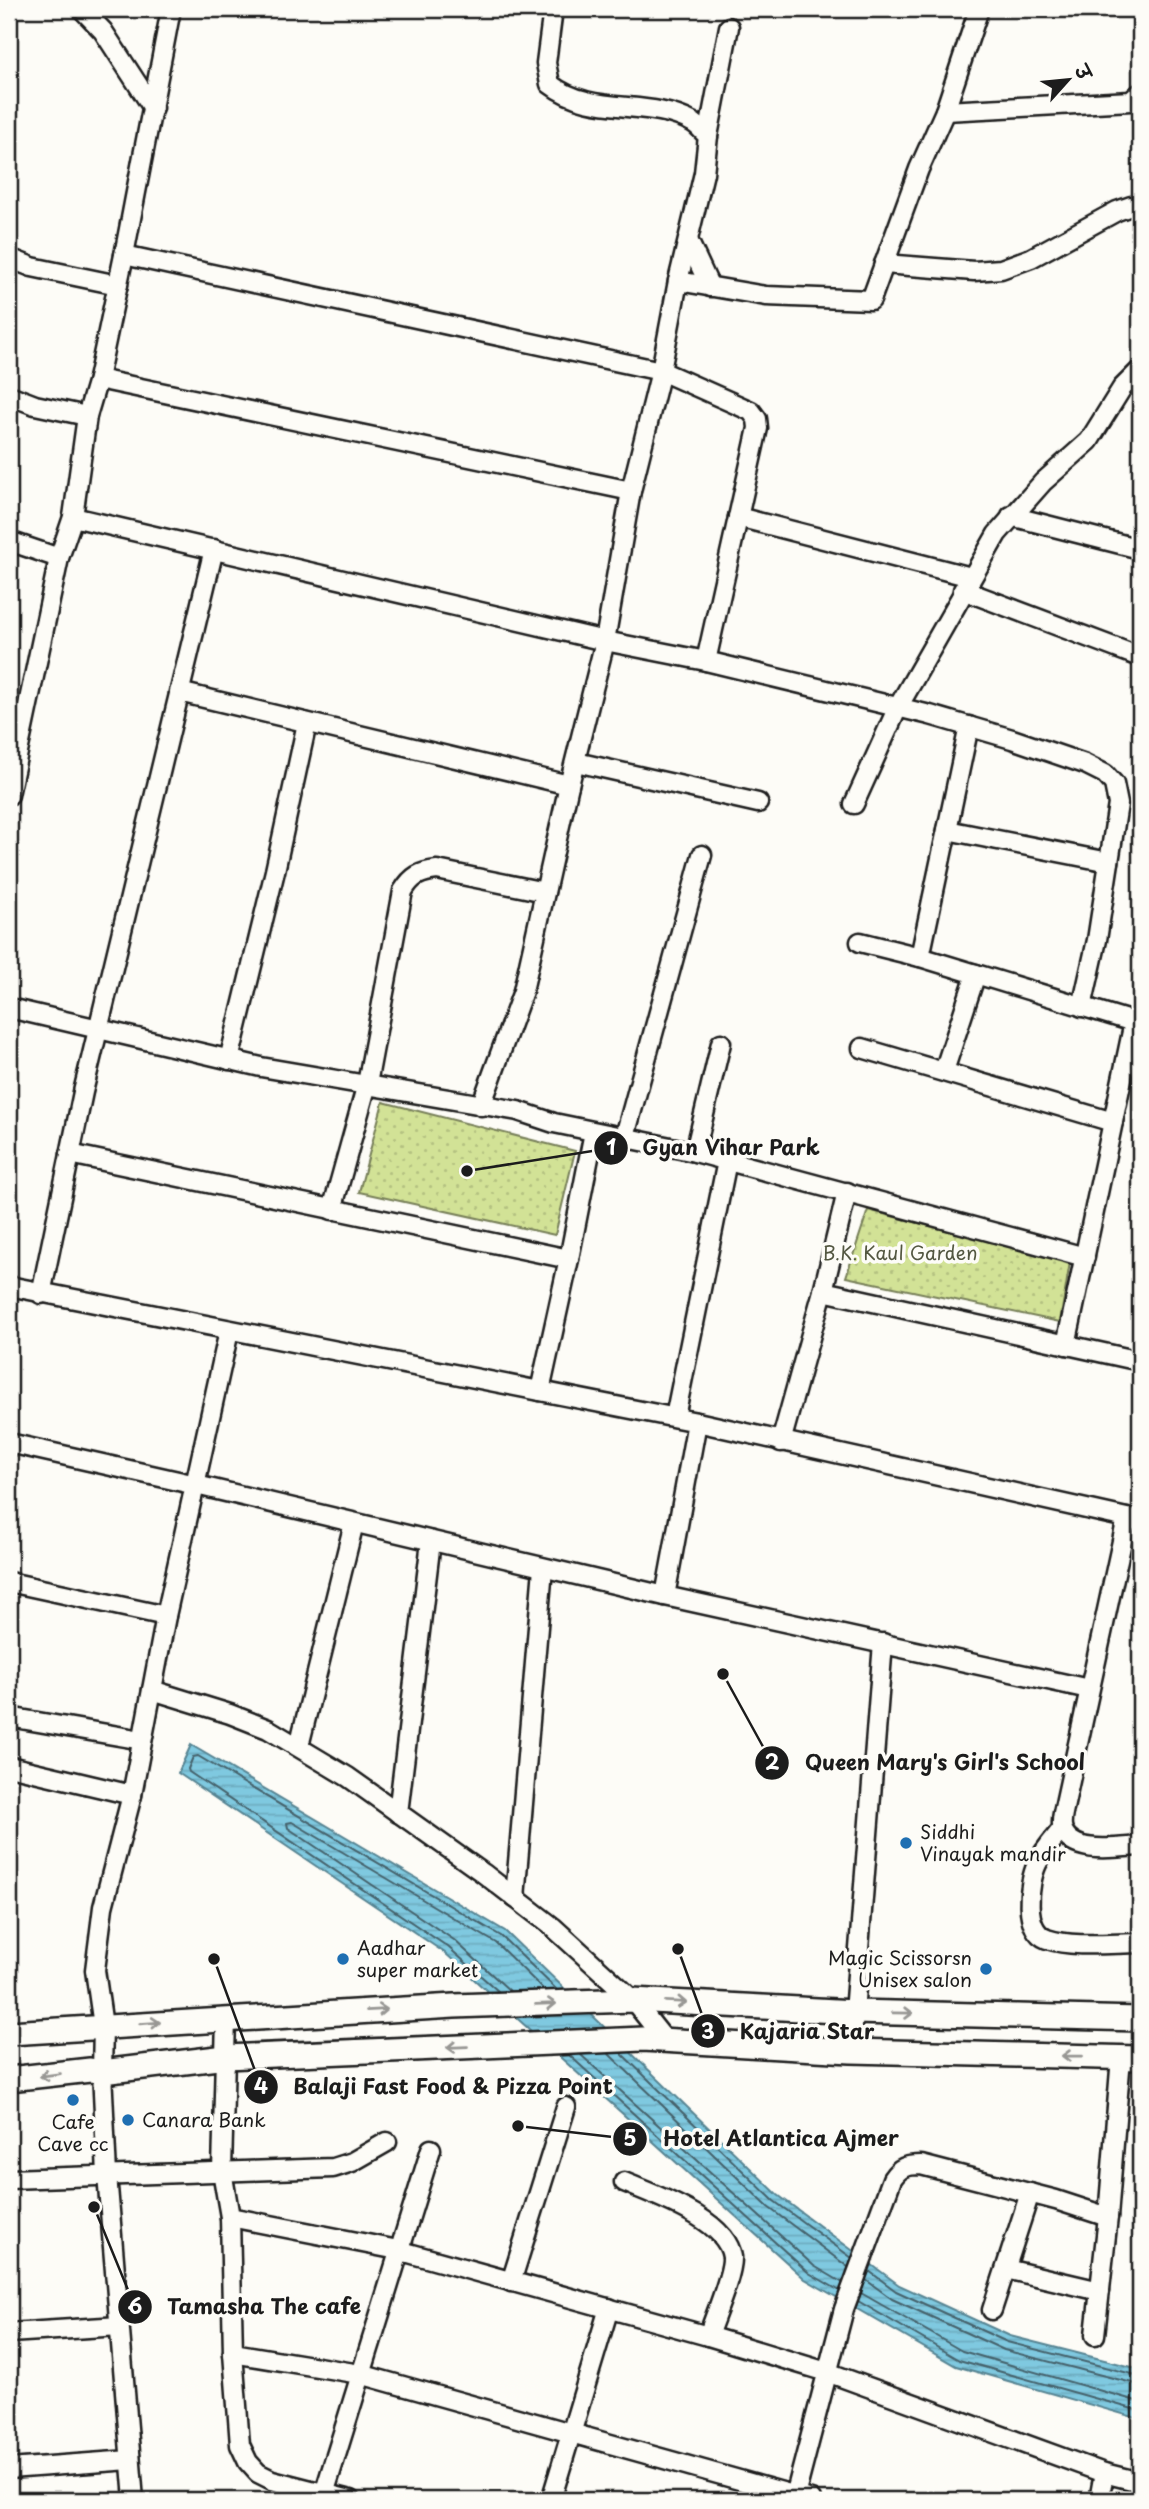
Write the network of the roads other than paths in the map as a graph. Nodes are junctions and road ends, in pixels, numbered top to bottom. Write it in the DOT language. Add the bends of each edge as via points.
graph roads {
  1 [pos="82,9"];
  2 [pos="171,9"];
  3 [pos="553,9"];
  4 [pos="979,9"];
  5 [pos="729,27"];
  6 [pos="1140,93"];
  7 [pos="153,108"];
  8 [pos="945,111"];
  9 [pos="708,136"];
  10 [pos="1140,208"];
  11 [pos="689,242"];
  12 [pos="124,255"];
  13 [pos="9,258"];
  14 [pos="884,264"];
  15 [pos="678,281"];
  16 [pos="118,285"];
  17 [pos="710,287"];
  18 [pos="1140,370"];
  19 [pos="662,371"];
  20 [pos="99,379"];
  21 [pos="11,396"];
  22 [pos="87,416"];
  23 [pos="631,491"];
  24 [pos="1011,516"];
  25 [pos="73,517"];
  26 [pos="738,517"];
  27 [pos="9,541"];
  28 [pos="214,549"];
  29 [pos="1140,549"];
  30 [pos="59,558"];
  31 [pos="967,584"];
  32 [pos="605,641"];
  33 [pos="1140,657"];
  34 [pos="706,661"];
  35 [pos="179,692"];
  36 [pos="898,707"];
  37 [pos="307,723"];
  38 [pos="969,726"];
  39 [pos="576,762"];
  40 [pos="569,785"];
  41 [pos="9,795"];
  42 [pos="758,803"];
  43 [pos="854,803"];
  44 [pos="947,830"];
  45 [pos="702,855"];
  46 [pos="1109,862"];
  47 [pos="545,892"];
  48 [pos="860,942"];
  49 [pos="920,957"];
  50 [pos="976,974"];
  51 [pos="1082,1007"];
  52 [pos="9,1008"];
  53 [pos="1137,1023"];
  54 [pos="98,1029"];
  55 [pos="721,1043"];
  56 [pos="862,1048"];
  57 [pos="229,1060"];
  58 [pos="944,1071"];
  59 [pos="367,1084"];
  60 [pos="481,1106"];
  61 [pos="1113,1122"];
  62 [pos="594,1132"];
  63 [pos="625,1136"];
  64 [pos="695,1152"];
  65 [pos="70,1154"];
  66 [pos="727,1161"];
  67 [pos="848,1192"];
  68 [pos="332,1210"];
  69 [pos="1085,1256"];
  70 [pos="569,1259"];
  71 [pos="9,1286"];
  72 [pos="823,1291"];
  73 [pos="41,1294"];
  74 [pos="229,1331"];
  75 [pos="1066,1345"];
  76 [pos="1140,1361"];
  77 [pos="540,1391"];
  78 [pos="675,1418"];
  79 [pos="697,1422"];
  80 [pos="781,1442"];
  81 [pos="9,1443"];
  82 [pos="196,1485"];
  83 [pos="1134,1520"];
  84 [pos="354,1523"];
  85 [pos="431,1541"];
  86 [pos="543,1568"];
  87 [pos="9,1582"];
  88 [pos="665,1597"];
  89 [pos="166,1616"];
  90 [pos="883,1643"];
  91 [pos="152,1689"];
  92 [pos="1088,1689"];
  93 [pos="9,1717"];
  94 [pos="141,1744"];
  95 [pos="299,1746"];
  96 [pos="9,1766"];
  97 [pos="133,1789"];
  98 [pos="398,1813"];
  99 [pos="1062,1829"];
  100 [pos="1140,1846"];
  101 [pos="515,1898"];
  102 [pos="1140,1944"];
  103 [pos="633,2000"];
  104 [pos="854,2012"];
  105 [pos="226,2018"];
  106 [pos="1140,2019"];
  107 [pos="103,2026"];
  108 [pos="9,2033"];
  109 [pos="653,2039"];
  110 [pos="850,2050"];
  111 [pos="226,2057"];
  112 [pos="1131,2058"];
  113 [pos="102,2072"];
  114 [pos="9,2079"];
  115 [pos="566,2107"];
  116 [pos="387,2142"];
  117 [pos="431,2149"];
  118 [pos="222,2171"];
  119 [pos="107,2175"];
  120 [pos="9,2179"];
  121 [pos="624,2182"];
  122 [pos="1030,2193"];
  123 [pos="230,2217"];
  124 [pos="1108,2217"];
  125 [pos="398,2250"];
  126 [pos="1006,2269"];
  127 [pos="511,2282"];
  128 [pos="1100,2291"];
  129 [pos="609,2308"];
  130 [pos="992,2310"];
  131 [pos="120,2326"];
  132 [pos="9,2333"];
  133 [pos="1095,2334"];
  134 [pos="708,2336"];
  135 [pos="233,2353"];
  136 [pos="827,2372"];
  137 [pos="360,2374"];
  138 [pos="571,2433"];
  139 [pos="130,2460"];
  140 [pos="9,2469"];
  141 [pos="1104,2473"];
  142 [pos="1140,2482"];
  143 [pos="338,2498"];
  144 [pos="800,2499"];
  145 [pos="134,2500"];
  146 [pos="551,2500"];
  147 [pos="1099,2500"];
  1 -- 7 [label="street" via="103,31"];
  2 -- 7 [label="street"];
  3 -- 9 [label="street" via="546,62 550,84 578,101 666,112 692,122"];
  4 -- 8 [label="street"];
  5 -- 9 [label="street"];
  6 -- 8 [label="street" via="1131,102"];
  7 -- 12 [label="street"];
  8 -- 14 [label="street"];
  9 -- 11 [label="street"];
  10 -- 14 [label="street" via="1117,211 1031,258 1001,269"];
  11 -- 15 [label="street"];
  11 -- 17 [label="street"];
  12 -- 16 [label="street"];
  12 -- 19 [label="street"];
  13 -- 16 [label="street"];
  14 -- 17 [label="street" via="871,300 766,296"];
  15 -- 17 [label="street"];
  15 -- 19 [label="street"];
  16 -- 20 [label="street"];
  18 -- 24 [label="street" via="1122,388 1089,441"];
  19 -- 23 [label="street"];
  19 -- 26 [label="street" via="751,411 757,419"];
  20 -- 22 [label="street"];
  20 -- 23 [label="street"];
  21 -- 22 [label="street"];
  22 -- 25 [label="street"];
  23 -- 32 [label="street"];
  24 -- 29 [label="street"];
  24 -- 31 [label="street"];
  25 -- 28 [label="street"];
  25 -- 30 [label="street"];
  26 -- 31 [label="street"];
  26 -- 34 [label="street"];
  27 -- 30 [label="street"];
  28 -- 32 [label="street"];
  28 -- 35 [label="street"];
  30 -- 41 [label="street"];
  31 -- 33 [label="street"];
  31 -- 36 [label="street"];
  32 -- 34 [label="street"];
  32 -- 39 [label="street"];
  34 -- 36 [label="street"];
  35 -- 37 [label="street"];
  35 -- 54 [label="street"];
  36 -- 38 [label="street"];
  36 -- 43 [label="street"];
  37 -- 40 [label="street"];
  37 -- 57 [label="street"];
  38 -- 44 [label="street"];
  38 -- 46 [label="street" via="1105,774 1114,784 1118,804"];
  39 -- 40 [label="street"];
  39 -- 42 [label="street"];
  40 -- 47 [label="street"];
  44 -- 46 [label="street"];
  44 -- 49 [label="street"];
  45 -- 63 [label="street"];
  46 -- 51 [label="street"];
  47 -- 59 [label="street" via="437,870 410,879 403,891"];
  47 -- 60 [label="street" via="523,991"];
  48 -- 49 [label="street"];
  49 -- 50 [label="street"];
  50 -- 51 [label="street"];
  50 -- 58 [label="street"];
  51 -- 53 [label="street"];
  52 -- 54 [label="street"];
  53 -- 61 [label="street"];
  54 -- 57 [label="street"];
  54 -- 65 [label="street"];
  55 -- 64 [label="street"];
  56 -- 58 [label="street"];
  57 -- 59 [label="street"];
  58 -- 61 [label="street"];
  59 -- 60 [label="street"];
  59 -- 68 [label="street"];
  60 -- 62 [label="street"];
  61 -- 69 [label="street"];
  62 -- 63 [label="street"];
  62 -- 70 [label="street"];
  63 -- 64 [label="street"];
  64 -- 66 [label="street"];
  65 -- 68 [label="street"];
  65 -- 73 [label="street"];
  66 -- 67 [label="street"];
  66 -- 78 [label="street"];
  67 -- 69 [label="street"];
  67 -- 72 [label="street"];
  68 -- 70 [label="street"];
  69 -- 75 [label="street"];
  70 -- 77 [label="street"];
  71 -- 73 [label="street"];
  72 -- 75 [label="street"];
  72 -- 80 [label="street"];
  73 -- 74 [label="street"];
  74 -- 77 [label="street"];
  74 -- 82 [label="street"];
  75 -- 76 [label="street"];
  77 -- 78 [label="street"];
  78 -- 79 [label="street"];
  79 -- 80 [label="street"];
  79 -- 88 [label="street"];
  80 -- 83 [label="street"];
  81 -- 82 [label="street"];
  82 -- 84 [label="street"];
  82 -- 89 [label="street"];
  83 -- 92 [label="street"];
  84 -- 85 [label="street"];
  84 -- 95 [label="street"];
  85 -- 86 [label="street"];
  85 -- 98 [label="street"];
  86 -- 88 [label="street"];
  86 -- 101 [label="street"];
  87 -- 89 [label="street"];
  88 -- 90 [label="street"];
  89 -- 91 [label="street"];
  90 -- 92 [label="street"];
  90 -- 104 [label="street"];
  91 -- 94 [label="street"];
  91 -- 95 [label="street" via="230,1714"];
  92 -- 99 [label="street"];
  93 -- 94 [label="street"];
  94 -- 97 [label="street"];
  95 -- 98 [label="street"];
  96 -- 97 [label="street"];
  97 -- 107 [label="street" via="103,1907 95,1970"];
  98 -- 101 [label="street"];
  99 -- 100 [label="street" via="1080,1845"];
  99 -- 102 [label="street" via="1046,1847 1029,1888 1031,1918 1037,1930 1043,1938 1061,1943"];
  101 -- 103 [label="street"];
  103 -- 104 [label="street, one-way"];
  105 -- 103 [label="street, one-way"];
  103 -- 109 [label="street"];
  104 -- 106 [label="street, one-way"];
  104 -- 110 [label="street"];
  107 -- 105 [label="street, one-way"];
  105 -- 111 [label="street"];
  107 -- 108 [label="street"];
  107 -- 113 [label="street"];
  109 -- 110 [label="street"];
  109 -- 111 [label="street, one-way"];
  112 -- 110 [label="street, one-way"];
  111 -- 113 [label="street"];
  111 -- 118 [label="street"];
  112 -- 124 [label="street"];
  113 -- 114 [label="street, one-way"];
  113 -- 119 [label="street"];
  115 -- 127 [label="street"];
  116 -- 118 [label="street" via="333,2168"];
  117 -- 125 [label="street"];
  118 -- 119 [label="street"];
  118 -- 123 [label="street"];
  119 -- 120 [label="street"];
  119 -- 131 [label="street"];
  121 -- 134 [label="street" via="694,2212 727,2245 732,2256 730,2270"];
  122 -- 124 [label="street"];
  122 -- 126 [label="street"];
  122 -- 136 [label="street" via="921,2165 898,2169 844,2309"];
  123 -- 125 [label="street"];
  123 -- 135 [label="street"];
  124 -- 128 [label="street"];
  125 -- 127 [label="street"];
  125 -- 137 [label="street"];
  126 -- 128 [label="street"];
  126 -- 130 [label="street"];
  127 -- 129 [label="street"];
  128 -- 133 [label="street"];
  129 -- 134 [label="street"];
  129 -- 138 [label="street"];
  131 -- 132 [label="street"];
  131 -- 139 [label="street"];
  134 -- 136 [label="street"];
  135 -- 137 [label="street"];
  135 -- 143 [label="street" via="240,2445 248,2462 272,2480"];
  136 -- 141 [label="street"];
  136 -- 144 [label="street"];
  137 -- 138 [label="street"];
  137 -- 143 [label="street"];
  138 -- 144 [label="street"];
  138 -- 146 [label="street"];
  139 -- 140 [label="street"];
  139 -- 145 [label="street"];
  141 -- 142 [label="street"];
  141 -- 147 [label="street"];
}
